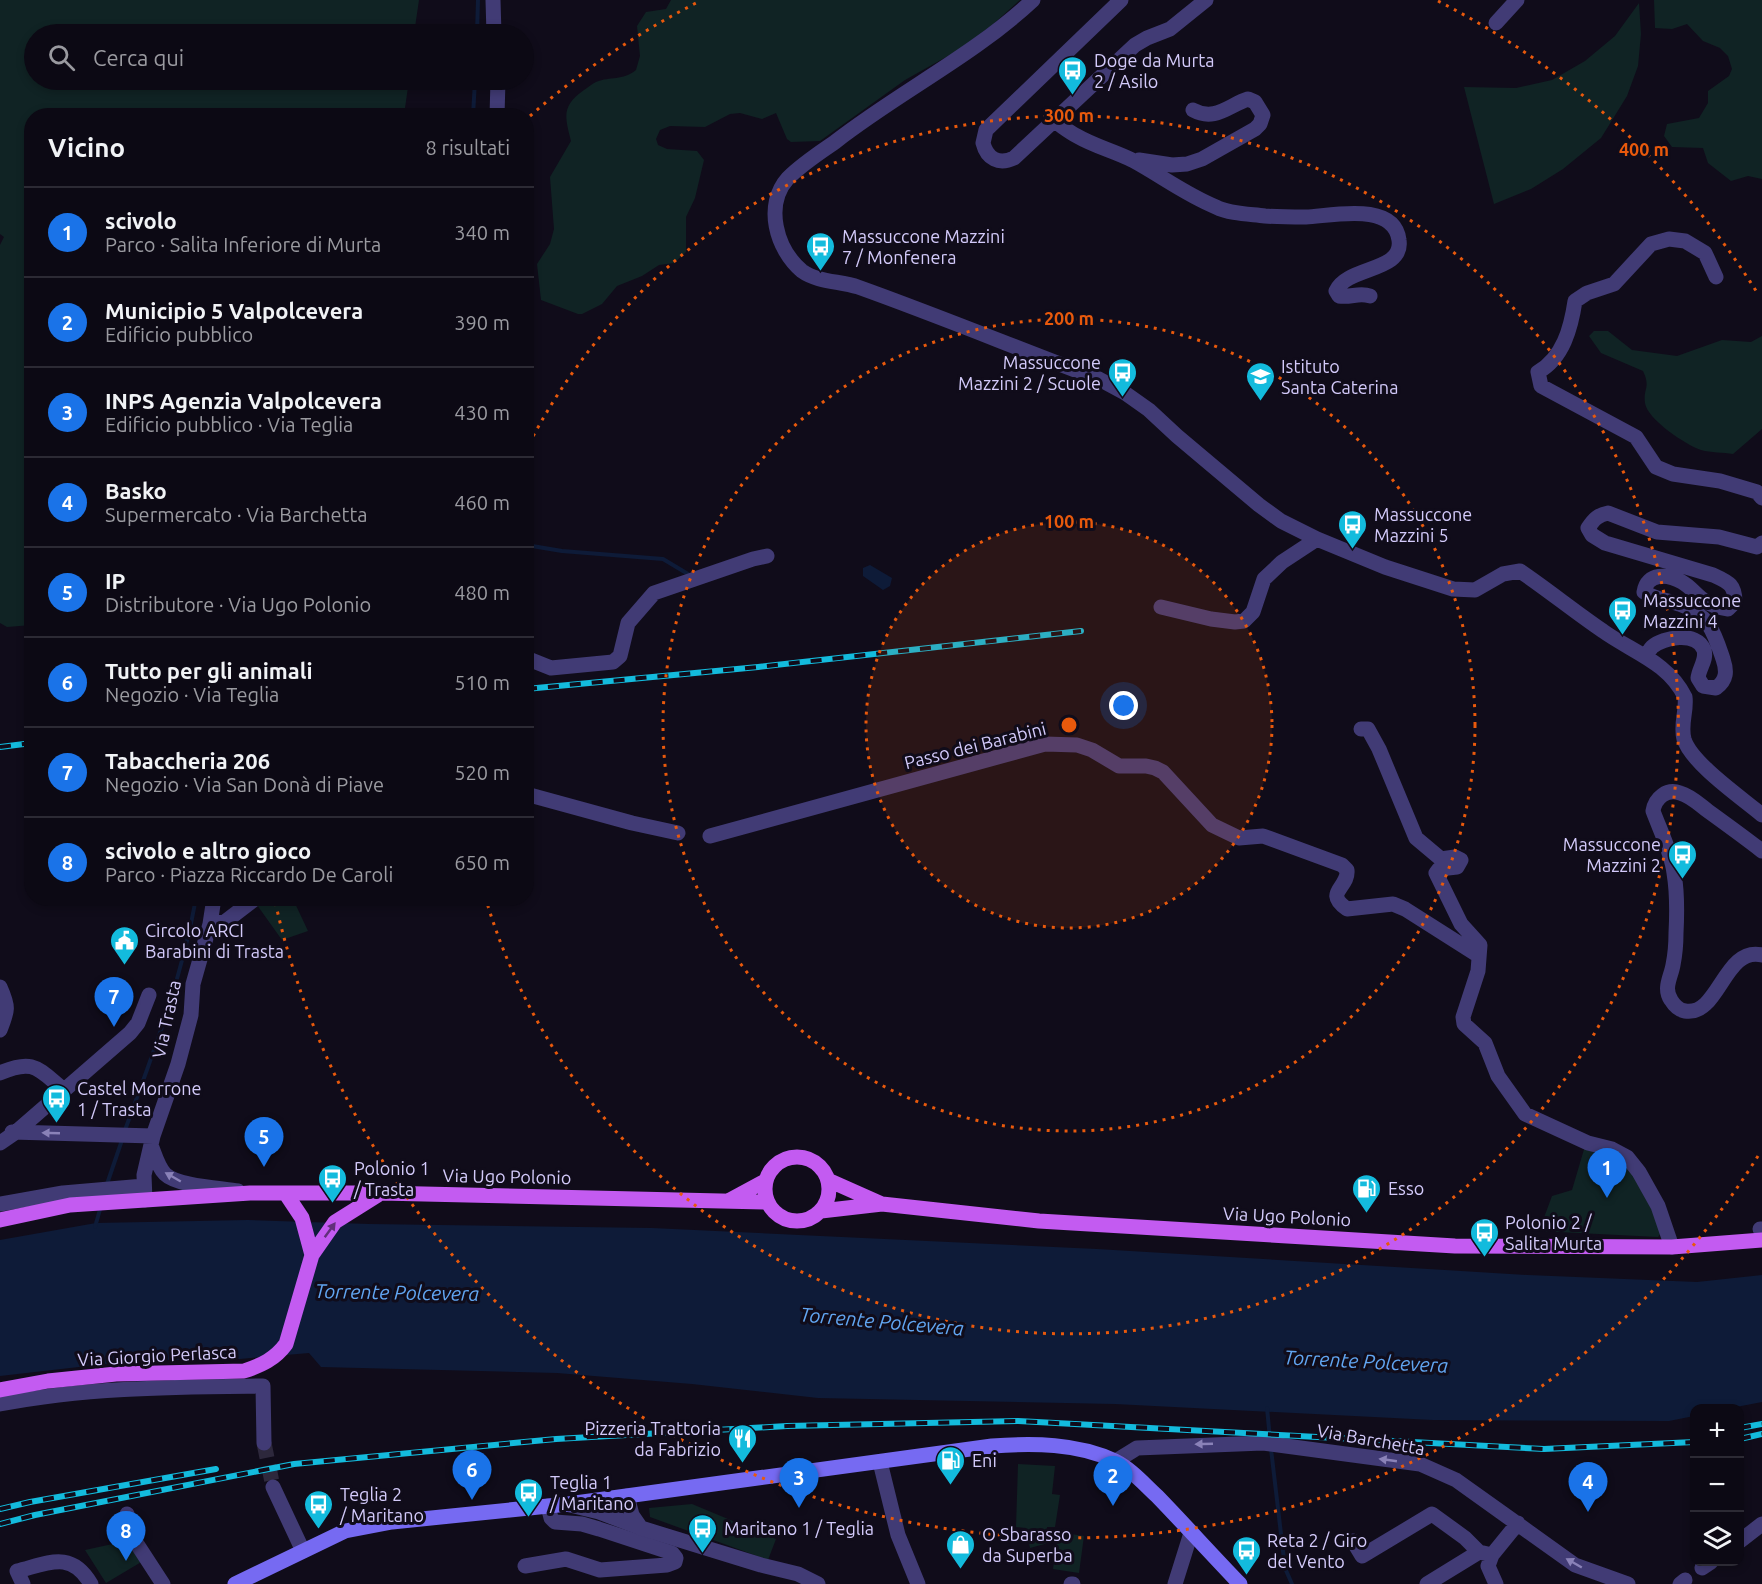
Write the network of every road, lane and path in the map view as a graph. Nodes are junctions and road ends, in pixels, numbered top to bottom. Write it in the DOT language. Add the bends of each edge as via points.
graph roads {
  1 [pos="493,0"];
  2 [pos="1033,0"];
  3 [pos="1121,0"];
  4 [pos="1206,0"];
  5 [pos="1517,0"];
  6 [pos="1496,23"];
  7 [pos="494,24"];
  8 [pos="498,90"];
  9 [pos="497,108"];
  10 [pos="1193,110"];
  11 [pos="1054,120"];
  12 [pos="1130,159"];
  13 [pos="1716,277"];
  14 [pos="1370,296"];
  15 [pos="1762,498"];
  16 [pos="1317,538"];
  17 [pos="1762,543"];
  18 [pos="768,556"];
  19 [pos="1161,607"];
  20 [pos="1647,656"];
  21 [pos="534,661"];
  22 [pos="1361,729"];
  23 [pos="534,796"];
  24 [pos="1762,815"];
  25 [pos="678,833"];
  26 [pos="710,837"];
  27 [pos="1762,850"];
  28 [pos="213,906"];
  29 [pos="246,906"];
  30 [pos="210,924"];
  31 [pos="1762,955"];
  32 [pos="1479,956"];
  33 [pos="0,987"];
  34 [pos="149,996"];
  35 [pos="0,1030"];
  36 [pos="0,1073"];
  37 [pos="64,1090"];
  38 [pos="0,1131"];
  39 [pos="16,1132"];
  40 [pos="150,1139"];
  41 [pos="0,1143"];
  42 [pos="828,1180"];
  43 [pos="765,1181"];
  44 [pos="139,1193"];
  45 [pos="250,1193"];
  46 [pos="381,1193"];
  47 [pos="85,1198"];
  48 [pos="290,1198"];
  49 [pos="726,1201"];
  50 [pos="767,1202"];
  51 [pos="0,1204"];
  52 [pos="882,1204"];
  53 [pos="821,1211"];
  54 [pos="0,1220"];
  55 [pos="1761,1233"];
  56 [pos="1672,1247"];
  57 [pos="312,1255"];
  58 [pos="0,1390"];
  59 [pos="0,1404"];
  60 [pos="264,1443"];
  61 [pos="880,1461"];
  62 [pos="1116,1461"];
  63 [pos="273,1487"];
  64 [pos="627,1496"];
  65 [pos="568,1504"];
  66 [pos="548,1506"];
  67 [pos="127,1514"];
  68 [pos="1518,1523"];
  69 [pos="1762,1524"];
  70 [pos="641,1527"];
  71 [pos="1191,1533"];
  72 [pos="1744,1538"];
  73 [pos="1353,1541"];
  74 [pos="303,1551"];
  75 [pos="1486,1553"];
  76 [pos="525,1566"];
  77 [pos="20,1578"];
  78 [pos="91,1584"];
  79 [pos="163,1584"];
  80 [pos="235,1584"];
  81 [pos="818,1584"];
  82 [pos="918,1584"];
  83 [pos="1175,1584"];
  84 [pos="1240,1584"];
  85 [pos="1427,1584"];
  86 [pos="1496,1584"];
  87 [pos="1628,1584"];
  1 -- 7 [label="street"];
  2 -- 16 [label="street" via="1005,26 881,107 789,178 777,196 775,210 780,242 809,275 856,286 1099,379 1125,393 1259,505 1281,521"];
  3 -- 11 [label="street" via="987,128 984,148 996,160 1012,159"];
  4 -- 11 [label="street" via="1170,29 1135,45"];
  5 -- 6 [label="street"];
  8 -- 9 [label="street"];
  10 -- 12 [label="street" via="1217,114 1248,99 1255,102 1263,116 1255,129 1187,164"];
  11 -- 12 [label="street" via="1078,137"];
  12 -- 14 [label="street" via="1227,211 1266,216 1379,216 1398,234 1397,252 1386,263 1348,277 1336,291 1339,296"];
  13 -- 15 [label="street" via="1706,253 1685,241 1669,239 1651,244 1614,284 1575,301 1561,349 1538,372 1541,386 1636,437 1656,467 1673,474 1720,481 1757,492"];
  16 -- 19 [label="street" via="1264,579 1253,612 1244,621 1211,619"];
  16 -- 20 [label="street" via="1385,567 1453,589 1476,590 1503,573 1520,571 1618,642"];
  17 -- 20 [label="street" via="1757,547 1719,537 1657,532 1608,513 1593,520 1588,528 1605,543 1713,575 1729,582 1735,591 1735,602 1728,609 1705,601 1682,582 1662,576 1645,584 1644,592 1702,616 1714,631 1726,667 1720,685 1712,689 1700,682 1698,673 1705,652 1696,641 1673,638 1652,647"];
  18 -- 21 [label="street" via="654,592 628,623 620,656 614,662 551,668"];
  20 -- 24 [label="street" via="1667,672 1685,697 1682,730 1687,746 1707,770"];
  22 -- 32 [label="street" via="1368,729 1379,749 1416,838 1441,859 1461,860 1457,867 1439,869 1436,876 1461,924 1480,945"];
  23 -- 25 [label="street"];
  26 -- 32 [label="street, Passo dei Barabini" via="1045,744 1069,743 1092,750 1119,766 1163,772 1212,825 1239,838 1263,836 1342,865 1348,876 1336,898 1347,909 1393,904"];
  27 -- 31 [label="street" via="1680,793 1667,793 1654,805 1674,871 1676,932 1667,988 1670,1000 1684,1011 1695,1010 1708,1001 1739,960"];
  28 -- 30 [label="street, Via Trasta"];
  29 -- 30 [label="street" via="226,921"];
  30 -- 40 [label="street, Via Trasta" via="195,976 191,1015 178,1065"];
  32 -- 56 [label="street" via="1464,1024 1485,1043 1498,1076 1525,1114 1627,1157 1658,1206"];
  33 -- 35 [label="street" via="8,1007"];
  34 -- 37 [label="street" via="130,1033"];
  36 -- 37 [label="street" via="29,1065"];
  37 -- 39 [label="street"];
  38 -- 39 [label="street"];
  40 -- 39 [label="street, one-way"];
  39 -- 41 [label="street"];
  40 -- 44 [label="street, Via Trasta"];
  45 -- 40 [label="street, one-way" via="186,1184 166,1175"];
  42 -- 43 [label="main road, Via Ugo Polonio" via="817,1162 796,1156 777,1163"];
  42 -- 52 [label="main road, Via Ugo Polonio"];
  42 -- 53 [label="main road" via="830,1192"];
  43 -- 49 [label="main road, Via Ugo Polonio"];
  43 -- 50 [label="main road"];
  44 -- 45 [label="main road, Via Ugo Polonio"];
  44 -- 47 [label="main road, Via Ugo Polonio"];
  45 -- 48 [label="main road, Via Ugo Polonio"];
  46 -- 48 [label="main road, Via Ugo Polonio"];
  46 -- 49 [label="main road, Via Ugo Polonio"];
  57 -- 46 [label="main road, Via Giorgio Perlasca, one-way" via="335,1222"];
  47 -- 51 [label="street"];
  47 -- 54 [label="main road, Via Ugo Polonio" via="70,1205"];
  48 -- 57 [label="main road" via="302,1218"];
  49 -- 50 [label="main road, Via Ugo Polonio"];
  50 -- 53 [label="main road, Via Ugo Polonio" via="782,1218 792,1221 802,1221"];
  52 -- 53 [label="main road, Via Ugo Polonio"];
  52 -- 56 [label="main road, Via Ugo Polonio" via="1039,1221 1455,1246"];
  55 -- 56 [label="main road, Via Ugo Polonio"];
  57 -- 58 [label="main road, Via Giorgio Perlasca" via="286,1344 278,1355 261,1365 244,1371 116,1374"];
  59 -- 60 [label="street" via="152,1387 264,1386"];
  61 -- 62 [label="main road" via="1020,1444 1058,1446"];
  61 -- 64 [label="main road"];
  61 -- 82 [label="street" via="898,1535"];
  68 -- 62 [label="street, Via Barchetta, one-way" via="1456,1480 1420,1464 1263,1443 1137,1448"];
  62 -- 71 [label="main road"];
  63 -- 74 [label="street"];
  64 -- 65 [label="main road"];
  64 -- 70 [label="street" via="632,1515"];
  65 -- 66 [label="main road"];
  65 -- 70 [label="street"];
  66 -- 74 [label="main road" via="392,1522 345,1531"];
  66 -- 76 [label="street" via="555,1522 599,1528 672,1553 675,1562 600,1570 566,1559"];
  67 -- 79 [label="street" via="135,1541"];
  68 -- 75 [label="street"];
  87 -- 68 [label="street, Via Barchetta, one-way" via="1575,1565"];
  69 -- 72 [label="street"];
  70 -- 81 [label="street" via="798,1574"];
  71 -- 83 [label="street"];
  71 -- 84 [label="main road"];
  73 -- 75 [label="street" via="1362,1556 1432,1514"];
  74 -- 80 [label="main road"];
  75 -- 85 [label="street"];
  75 -- 86 [label="street"];
  77 -- 78 [label="street" via="52,1562 64,1562 76,1564"];
}
